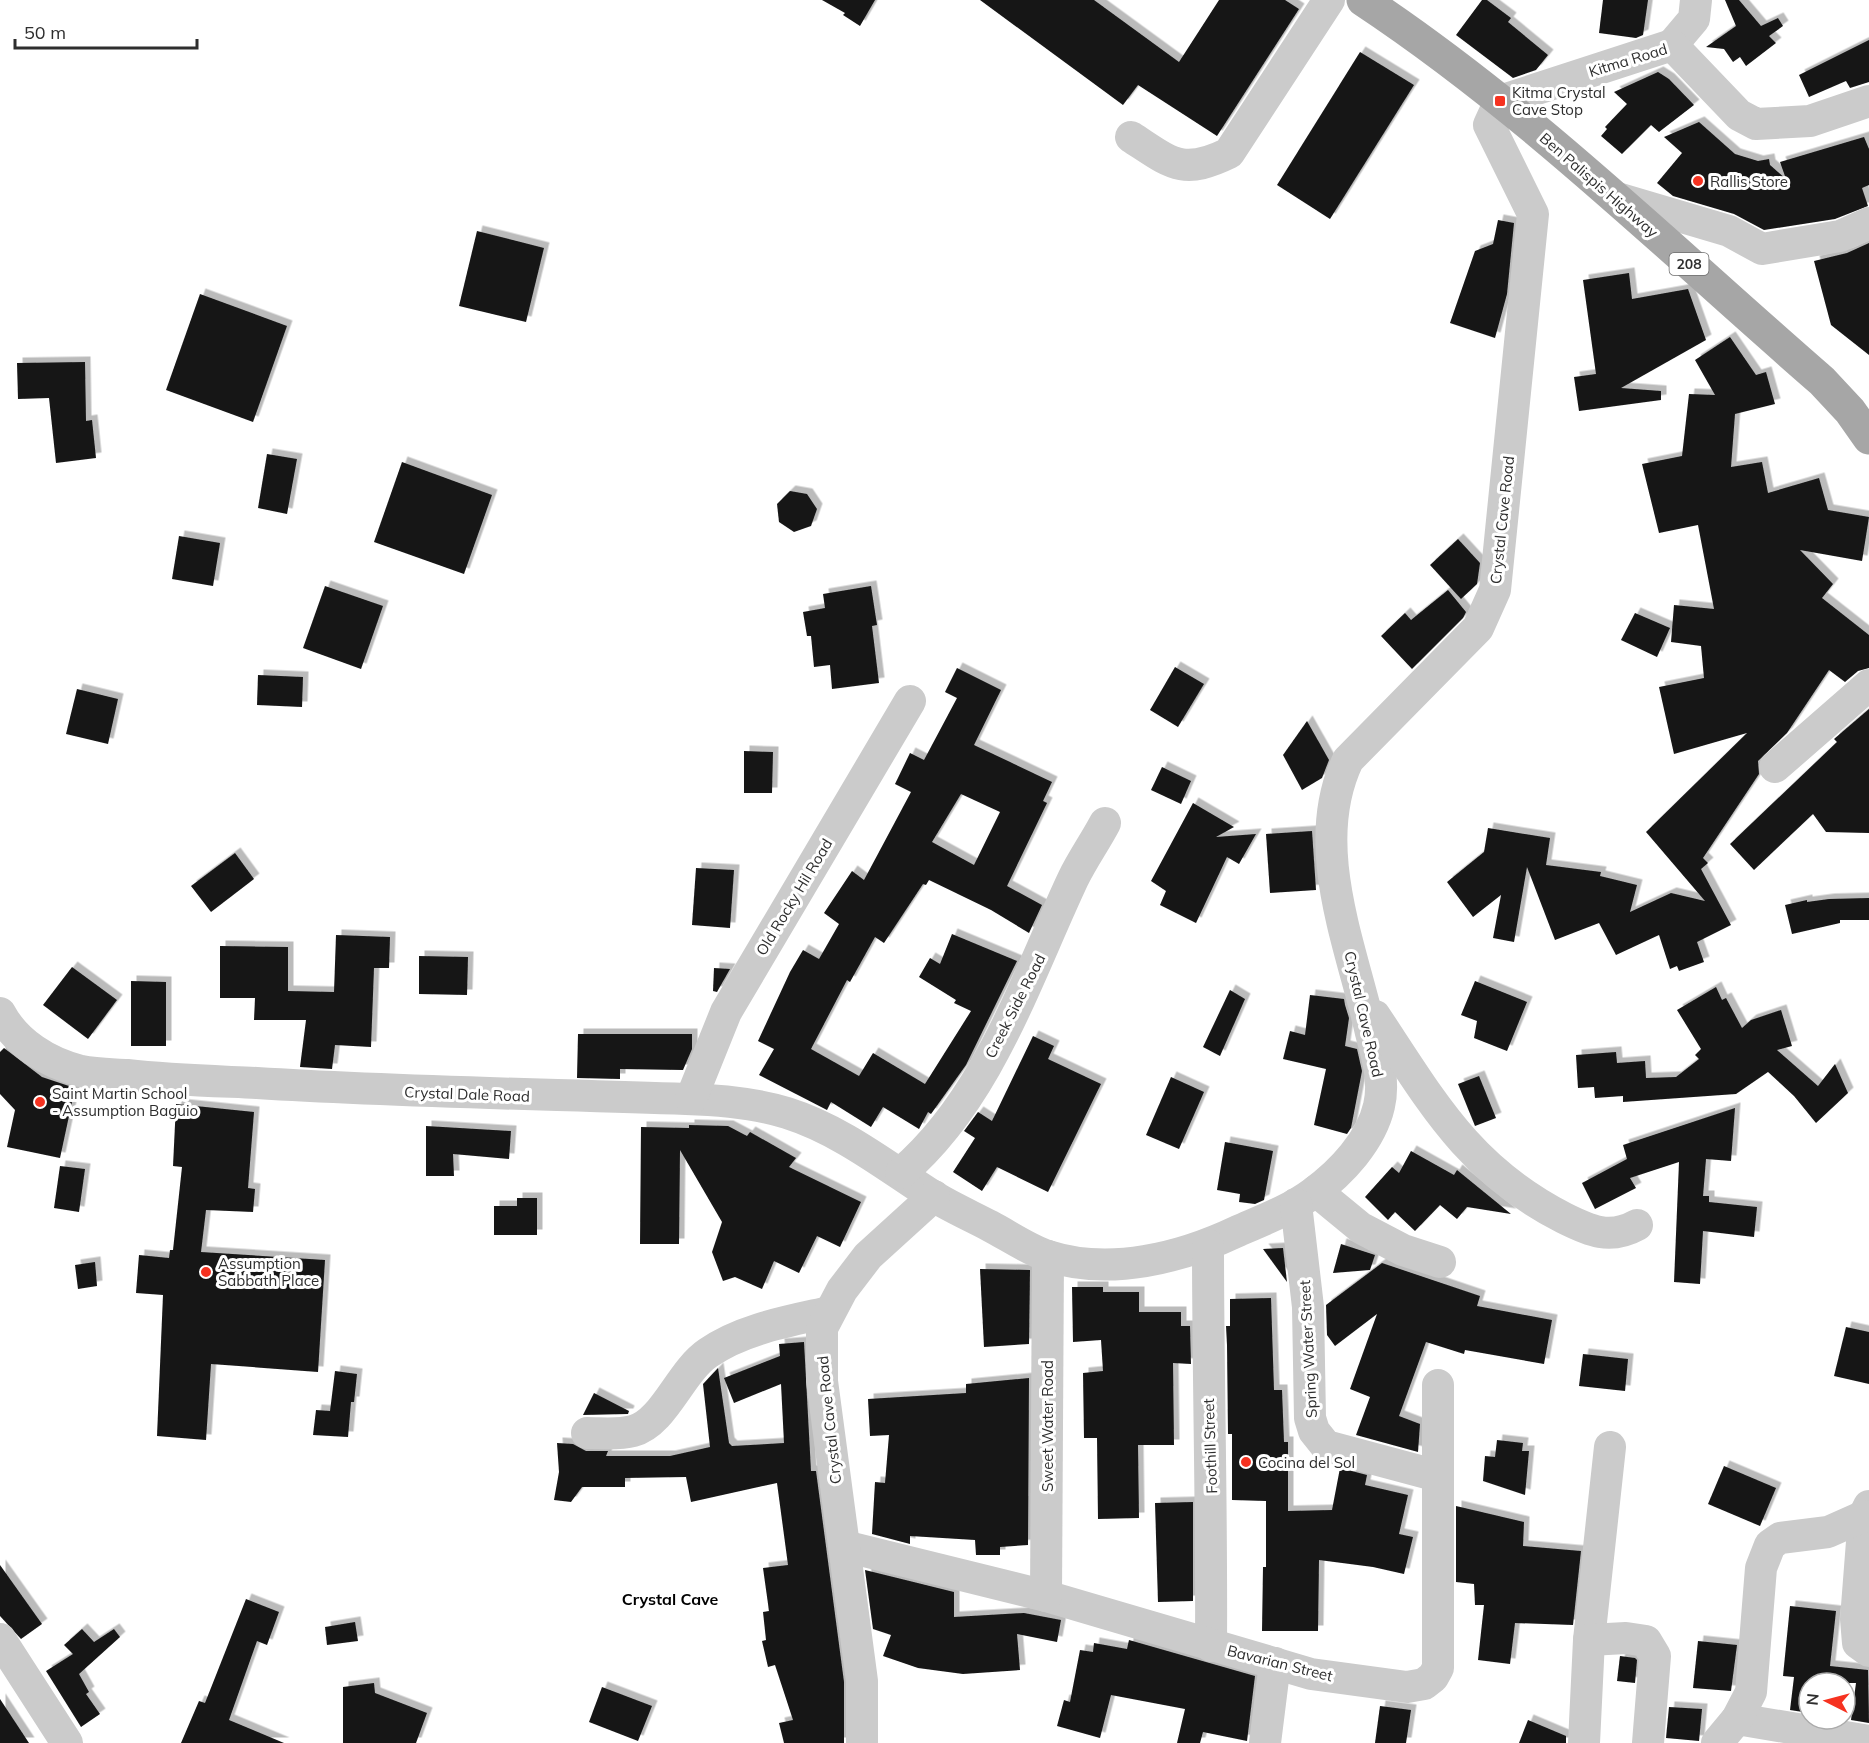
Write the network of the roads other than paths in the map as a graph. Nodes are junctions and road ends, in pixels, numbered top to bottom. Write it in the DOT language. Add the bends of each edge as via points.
graph roads {
  1 [pos="1329,0"];
  2 [pos="1363,0"];
  3 [pos="1696,0"];
  4 [pos="1672,45"];
  5 [pos="1500,101"];
  6 [pos="1869,101"];
  7 [pos="1131,137"];
  8 [pos="1614,197"];
  9 [pos="1869,223"];
  10 [pos="1869,438"];
  11 [pos="1869,685"];
  12 [pos="910,701"];
  13 [pos="1775,768"];
  14 [pos="1105,823"];
  15 [pos="1364,999"];
  16 [pos="0,1013"];
  17 [pos="691,1099"];
  18 [pos="901,1173"];
  19 [pos="934,1196"];
  20 [pos="1306,1198"];
  21 [pos="1637,1226"];
  22 [pos="1208,1245"];
  23 [pos="1048,1256"];
  24 [pos="1440,1262"];
  25 [pos="829,1312"];
  26 [pos="1438,1385"];
  27 [pos="587,1432"];
  28 [pos="1610,1447"];
  29 [pos="1438,1476"];
  30 [pos="1867,1511"];
  31 [pos="844,1546"];
  32 [pos="1046,1596"];
  33 [pos="0,1639"];
  34 [pos="1590,1640"];
  35 [pos="1211,1646"];
  36 [pos="1869,1651"];
  37 [pos="1275,1663"];
  38 [pos="1737,1719"];
  39 [pos="1869,1741"];
  40 [pos="67,1743"];
  41 [pos="862,1743"];
  42 [pos="1265,1743"];
  43 [pos="1584,1743"];
  44 [pos="1648,1743"];
  45 [pos="1717,1743"];
  1 -- 7 [label="street" via="1229,153 1206,164 1181,166"];
  2 -- 5 [label="main road, Ben Palispis Highway / 208"];
  3 -- 4 [label="street" via="1694,19"];
  4 -- 5 [label="street, Kitma Road"];
  4 -- 6 [label="street, Kitma Road" via="1738,115 1756,124 1810,122"];
  5 -- 8 [label="main road, Ben Palispis Highway / 208"];
  5 -- 15 [label="street, Crystal Cave Road" via="1489,125 1533,214 1495,590 1478,628 1347,760 1340,775 1334,799 1333,869 1345,934"];
  8 -- 9 [label="street" via="1729,231 1762,249 1840,236"];
  8 -- 10 [label="main road, Ben Palispis Highway / 208" via="1822,381"];
  11 -- 13 [label="street"];
  12 -- 17 [label="street, Old Rocky Hil Road" via="726,1012"];
  14 -- 18 [label="street, Creek Side Road" via="1074,878 1046,945 984,1067 931,1145"];
  15 -- 20 [label="street, Crystal Cave Road" via="1381,1077 1380,1104 1372,1126 1350,1161"];
  15 -- 21 [label="street" via="1437,1111 1501,1178 1546,1209 1593,1231 1623,1233"];
  16 -- 17 [label="street, Crystal Dale Road" via="8,1027 40,1055 82,1071 364,1090"];
  17 -- 18 [label="street, Crystal Dale Road" via="747,1104 787,1113 825,1128"];
  18 -- 19 [label="street, Crystal Dale Road"];
  19 -- 23 [label="street, Crystal Cave Road"];
  19 -- 25 [label="street, Crystal Cave Road" via="868,1256"];
  20 -- 22 [label="street, Crystal Cave Road"];
  20 -- 24 [label="street" via="1403,1250"];
  20 -- 29 [label="street, Spring Water Street" via="1310,1418 1314,1431 1326,1446"];
  22 -- 23 [label="street, Crystal Cave Road" via="1140,1262 1096,1263"];
  22 -- 35 [label="street, Foothill Street"];
  23 -- 32 [label="street, Sweet Water Road"];
  25 -- 27 [label="street" via="780,1323 706,1354 690,1368 647,1425 619,1433"];
  25 -- 31 [label="street, Crystal Cave Road" via="822,1328 822,1381"];
  26 -- 29 [label="street, Bavarian Street"];
  28 -- 34 [label="street"];
  29 -- 37 [label="street, Bavarian Street" via="1438,1668 1433,1677 1424,1684 1407,1687 1311,1674"];
  30 -- 36 [label="street" via="1856,1618 1858,1643"];
  30 -- 38 [label="street" via="1828,1532 1780,1538 1770,1545 1761,1568 1752,1692"];
  31 -- 32 [label="street, Bavarian Street"];
  31 -- 41 [label="street, Crystal Cave Road" via="862,1681"];
  32 -- 35 [label="street, Bavarian Street"];
  33 -- 40 [label="street"];
  34 -- 43 [label="street"];
  34 -- 44 [label="street" via="1626,1638 1646,1641 1653,1649 1655,1680"];
  35 -- 37 [label="street, Bavarian Street"];
  37 -- 42 [label="street"];
  38 -- 39 [label="street"];
  38 -- 45 [label="street"];
}
